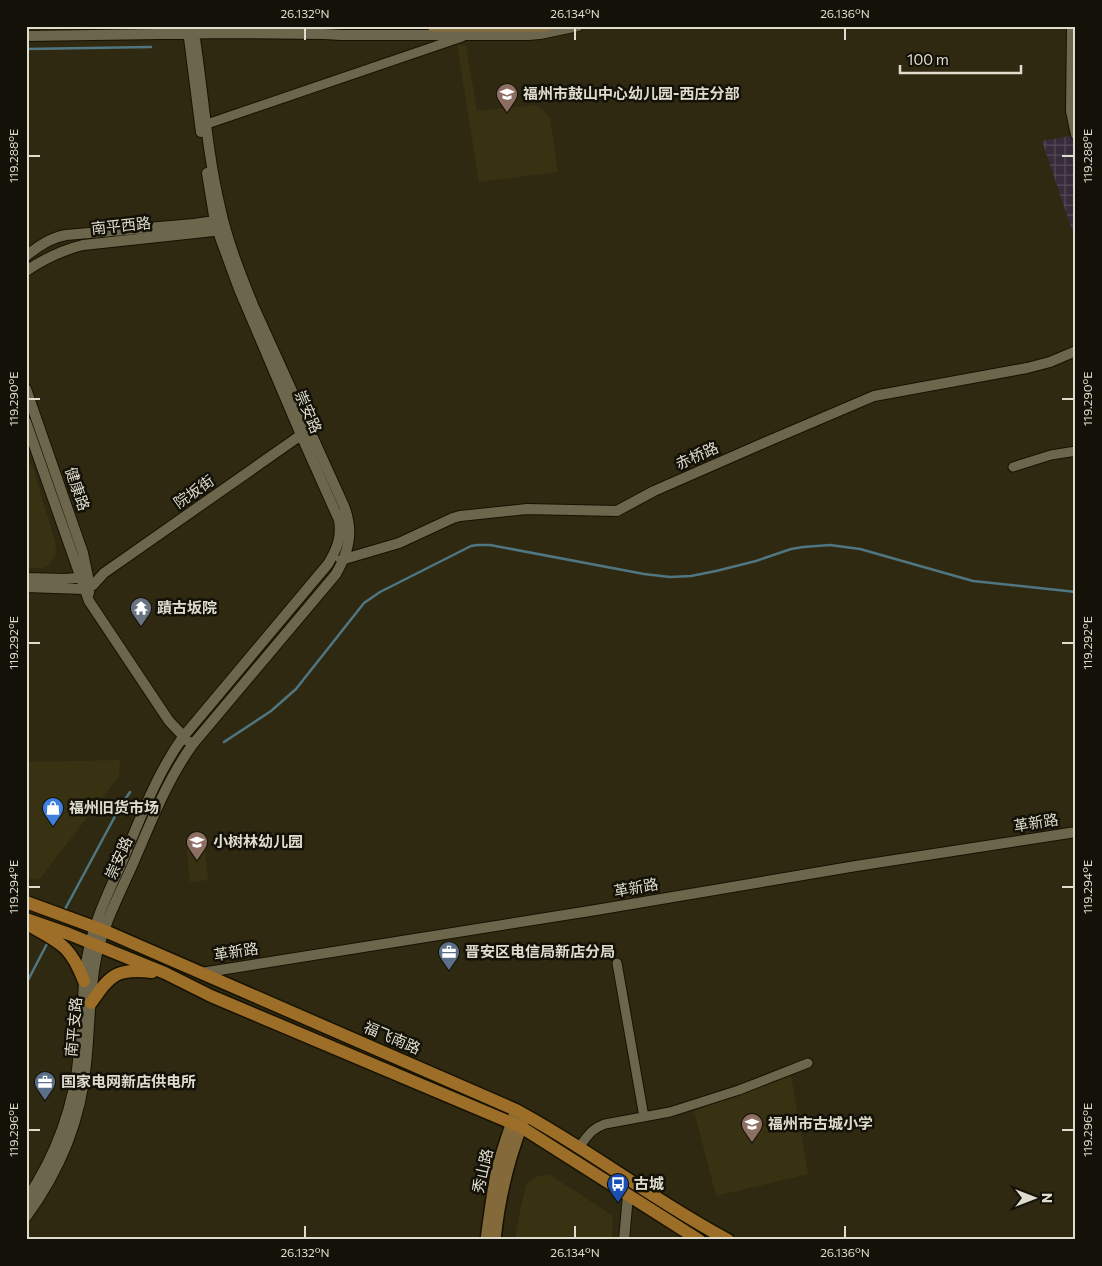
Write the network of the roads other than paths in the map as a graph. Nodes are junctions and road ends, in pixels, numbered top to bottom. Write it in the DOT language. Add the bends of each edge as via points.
graph roads {
  1 [pos="433,26"];
  2 [pos="546,26"];
  3 [pos="578,26"];
  4 [pos="1072,26"];
  5 [pos="500,27"];
  6 [pos="191,30"];
  7 [pos="467,35"];
  8 [pos="26,36"];
  9 [pos="206,124"];
  10 [pos="1076,135"];
  11 [pos="220,226"];
  12 [pos="26,256"];
  13 [pos="26,271"];
  14 [pos="1076,351"];
  15 [pos="26,389"];
  16 [pos="26,422"];
  17 [pos="301,435"];
  18 [pos="1076,451"];
  19 [pos="1013,467"];
  20 [pos="344,560"];
  21 [pos="328,564"];
  22 [pos="104,573"];
  23 [pos="84,577"];
  24 [pos="26,578"];
  25 [pos="26,587"];
  26 [pos="87,588"];
  27 [pos="183,737"];
  28 [pos="193,744"];
  29 [pos="1076,832"];
  30 [pos="26,902"];
  31 [pos="30,923"];
  32 [pos="100,929"];
  33 [pos="95,944"];
  34 [pos="617,963"];
  35 [pos="165,973"];
  36 [pos="201,973"];
  37 [pos="84,981"];
  38 [pos="91,1003"];
  39 [pos="808,1063"];
  40 [pos="521,1112"];
  41 [pos="644,1117"];
  42 [pos="516,1125"];
  43 [pos="580,1147"];
  44 [pos="628,1195"];
  45 [pos="26,1200"];
  46 [pos="26,1217"];
  47 [pos="486,1240"];
  48 [pos="495,1240"];
  49 [pos="624,1240"];
  50 [pos="699,1240"];
  51 [pos="728,1240"];
  1 -- 5 [label="main road"];
  2 -- 5 [label="main road"];
  3 -- 7 [label="street" via="534,34"];
  4 -- 10 [label="street" via="1072,111"];
  6 -- 7 [label="street" via="341,36"];
  6 -- 8 [label="street"];
  6 -- 9 [label="street, 崇安路"];
  6 -- 11 [label="street, 崇安路" via="210,197"];
  7 -- 9 [label="street"];
  9 -- 11 [label="street, 崇安路"];
  11 -- 12 [label="street, 南平西路" via="194,224 66,235 48,241"];
  11 -- 13 [label="street, 南平西路" via="83,245 58,253"];
  11 -- 17 [label="street, 崇安路" via="239,289"];
  11 -- 20 [label="street, 崇安路" via="344,506 350,536"];
  14 -- 20 [label="street, 赤桥路" via="1027,368 866,399 654,491 617,511 528,509 460,516 399,543"];
  15 -- 23 [label="street, 健康路" via="83,553"];
  16 -- 23 [label="street, 健康路"];
  17 -- 21 [label="street, 崇安路" via="339,520 340,540"];
  17 -- 22 [label="street, 院坂街"];
  18 -- 19 [label="street"];
  20 -- 21 [label="street, 赤桥路"];
  20 -- 28 [label="street, 崇安路" via="336,574"];
  21 -- 27 [label="street, 崇安路"];
  22 -- 23 [label="street"];
  22 -- 26 [label="street"];
  23 -- 24 [label="street"];
  23 -- 26 [label="street, 健康路"];
  25 -- 26 [label="street"];
  26 -- 27 [label="street, 健康路" via="88,601"];
  27 -- 28 [label="street, 健康路"];
  27 -- 32 [label="street, 崇安路" via="150,794"];
  28 -- 32 [label="street, 崇安路" via="169,784"];
  29 -- 36 [label="street, 革新路"];
  30 -- 32 [label="main road, 福飞南路"];
  31 -- 33 [label="main road"];
  31 -- 37 [label="main road" via="65,947"];
  32 -- 33 [label="street, 崇安路"];
  32 -- 36 [label="main road, 福飞南路"];
  33 -- 35 [label="main road"];
  33 -- 37 [label="street, 南平支路" via="86,959"];
  33 -- 38 [label="street, 南平支路"];
  34 -- 41 [label="street"];
  35 -- 38 [label="main road" via="122,972 102,986"];
  35 -- 42 [label="main road" via="211,996"];
  36 -- 40 [label="main road, 福飞南路"];
  37 -- 45 [label="street, 南平支路" via="73,1093 57,1143"];
  38 -- 46 [label="street, 南平支路" via="86,1071 76,1119 54,1172"];
  39 -- 41 [label="street" via="739,1090"];
  40 -- 42 [label="main road, 秀山路"];
  40 -- 43 [label="main road, 福飞南路"];
  41 -- 43 [label="street" via="597,1127"];
  42 -- 44 [label="main road"];
  42 -- 47 [label="main road, 秀山路" via="496,1174"];
  42 -- 48 [label="main road, 秀山路"];
  43 -- 51 [label="main road, 福飞南路" via="631,1182"];
  44 -- 49 [label="street"];
  44 -- 50 [label="main road"];
}
